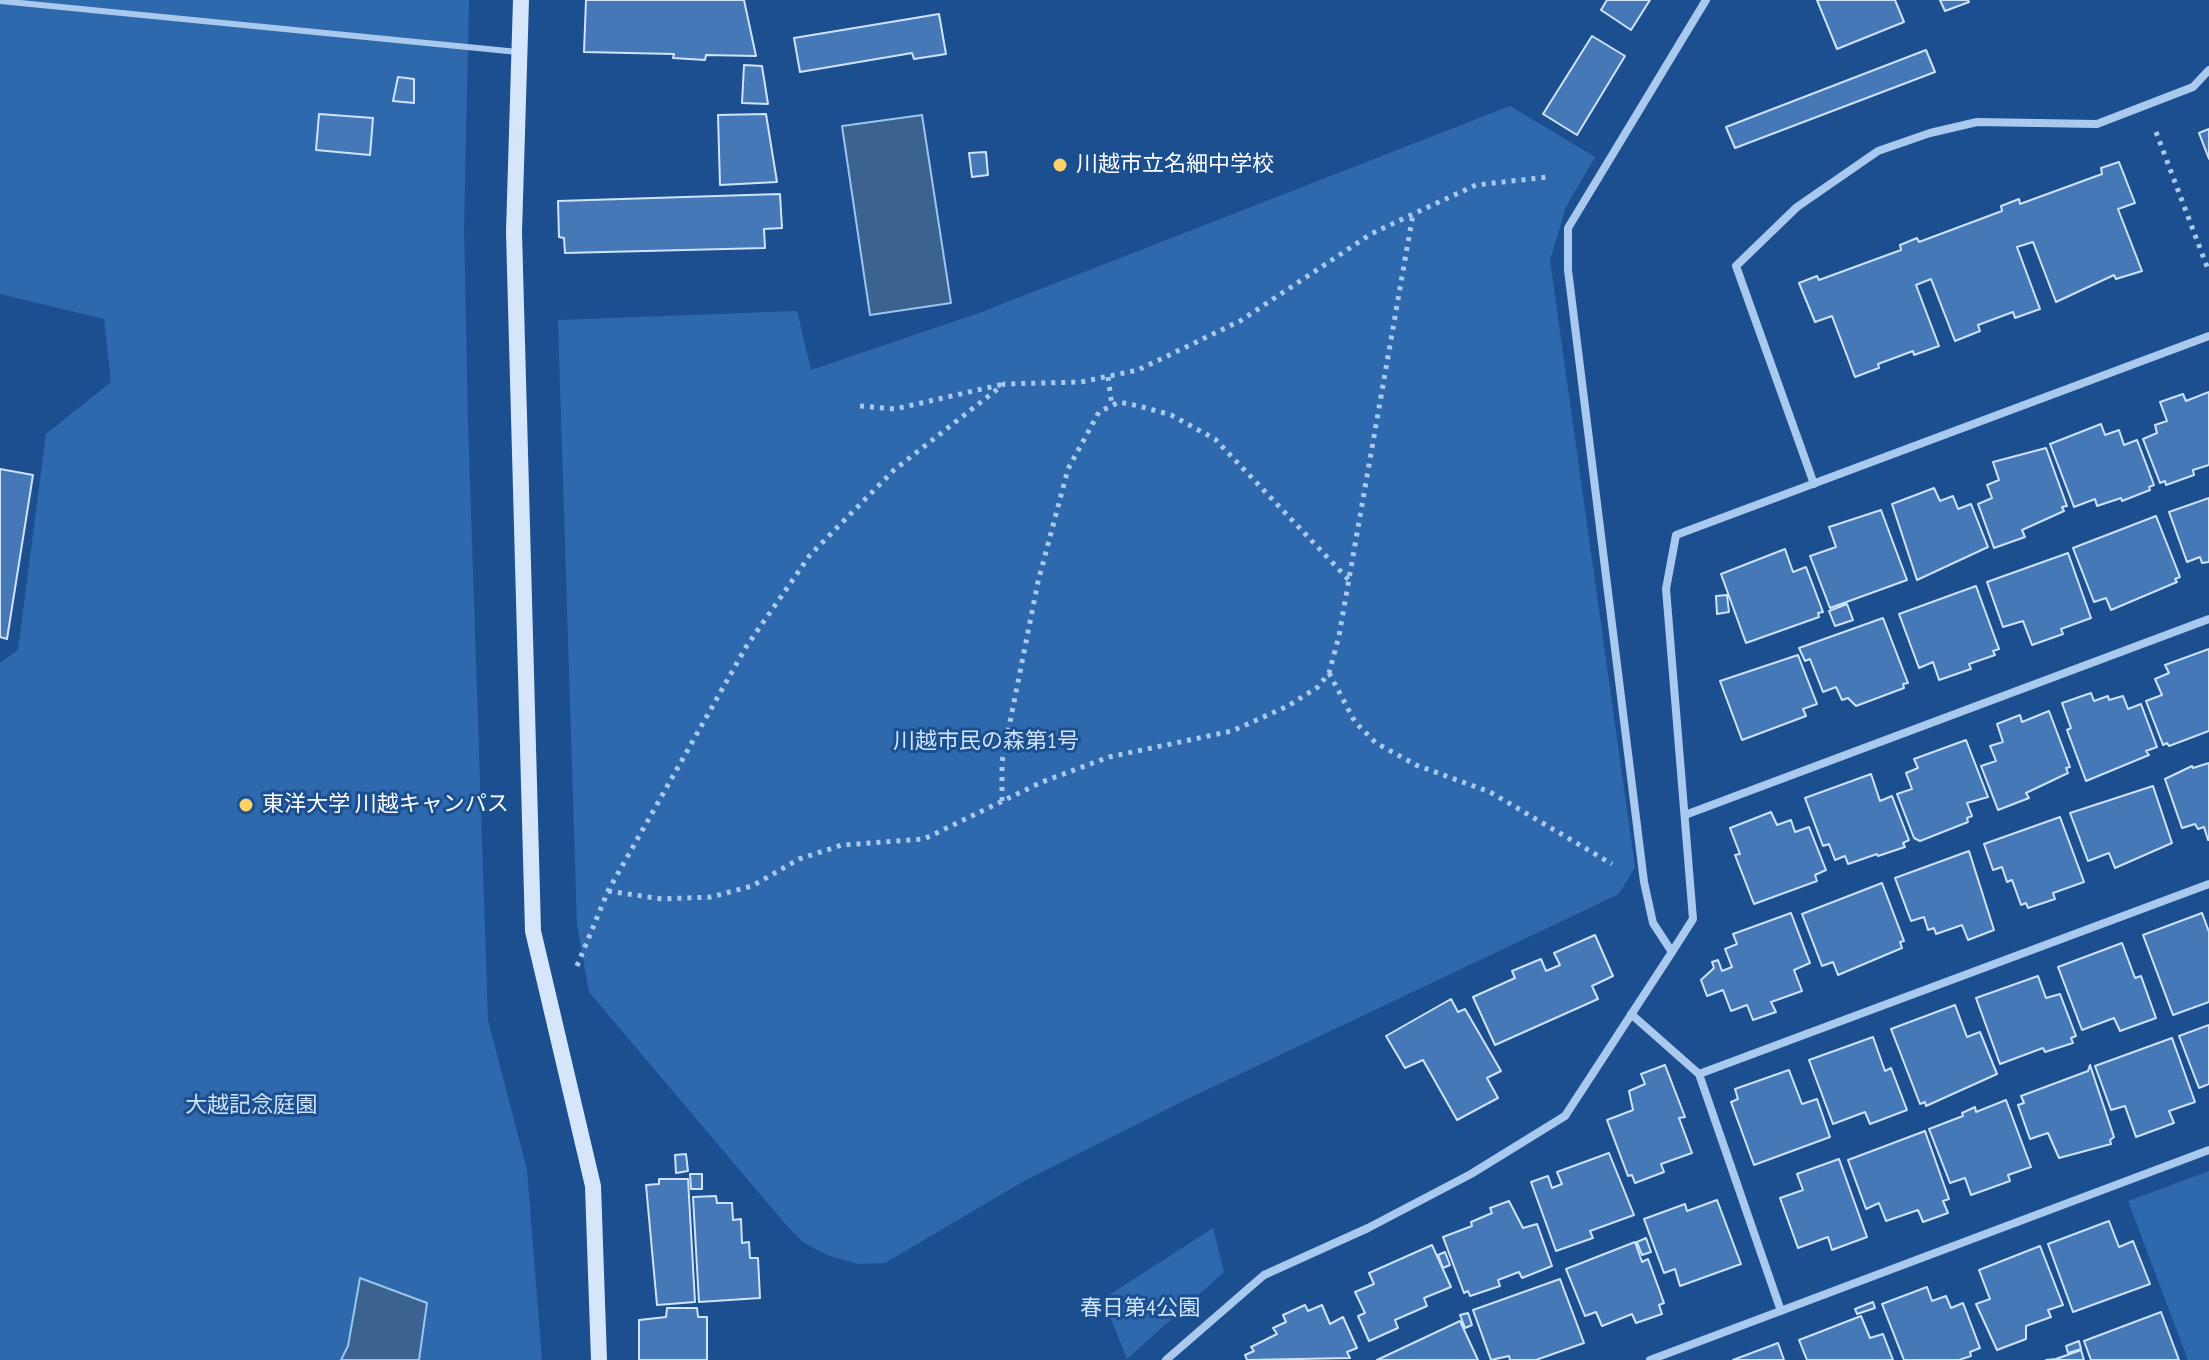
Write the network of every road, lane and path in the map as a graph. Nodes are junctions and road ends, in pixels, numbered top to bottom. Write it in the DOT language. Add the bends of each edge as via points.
graph roads {
  1 [pos="521,0"];
  2 [pos="1706,0"];
  3 [pos="0,1"];
  4 [pos="519,52"];
  5 [pos="2209,70"];
  6 [pos="2146,105"];
  7 [pos="1548,177"];
  8 [pos="1413,214"];
  9 [pos="2209,272"];
  10 [pos="2209,336"];
  11 [pos="1108,377"];
  12 [pos="1004,384"];
  13 [pos="860,406"];
  14 [pos="1112,406"];
  15 [pos="1814,484"];
  16 [pos="1350,580"];
  17 [pos="2209,619"];
  18 [pos="1329,673"];
  19 [pos="1002,801"];
  20 [pos="1685,815"];
  21 [pos="1644,882"];
  22 [pos="2209,884"];
  23 [pos="608,891"];
  24 [pos="1672,952"];
  25 [pos="575,972"];
  26 [pos="1631,1014"];
  27 [pos="1699,1074"];
  28 [pos="2209,1150"];
  29 [pos="1781,1311"];
  30 [pos="599,1360"];
  31 [pos="1166,1360"];
  32 [pos="1650,1360"];
  1 -- 4 [label="street"];
  2 -- 21 [label="street" via="1568,228 1568,270"];
  3 -- 4 [label="lane"];
  4 -- 30 [label="street" via="514,232 533,931 593,1186"];
  5 -- 6 [label="street" via="2193,87"];
  6 -- 9 [label="path"];
  6 -- 15 [label="street" via="2097,124 1977,122 1878,151 1797,207 1736,266"];
  7 -- 8 [label="path" via="1476,185"];
  8 -- 11 [label="path" via="1371,234 1192,347"];
  8 -- 16 [label="path"];
  10 -- 15 [label="street"];
  11 -- 12 [label="path"];
  11 -- 14 [label="path"];
  12 -- 13 [label="path" via="895,409"];
  12 -- 23 [label="path" via="894,470 810,555 746,647"];
  14 -- 16 [label="path" via="1119,402 1171,415 1215,439"];
  14 -- 19 [label="path" via="1099,412 1068,469 1038,582 1002,762"];
  15 -- 20 [label="street" via="1676,535 1666,589"];
  16 -- 18 [label="path"];
  17 -- 20 [label="street"];
  18 -- 19 [label="path" via="1318,687 1288,706 1232,731 1109,757"];
  18 -- 21 [label="path" via="1355,722 1376,743 1416,765 1490,792"];
  19 -- 23 [label="path" via="924,839 842,845 799,859 752,886 711,897 662,899"];
  20 -- 24 [label="street" via="1693,919"];
  21 -- 24 [label="street" via="1653,923"];
  22 -- 27 [label="street"];
  23 -- 25 [label="path"];
  24 -- 26 [label="street"];
  26 -- 27 [label="street"];
  26 -- 31 [label="street" via="1565,1116 1381,1222 1264,1275"];
  27 -- 29 [label="street"];
  28 -- 29 [label="street"];
  29 -- 32 [label="street"];
}
